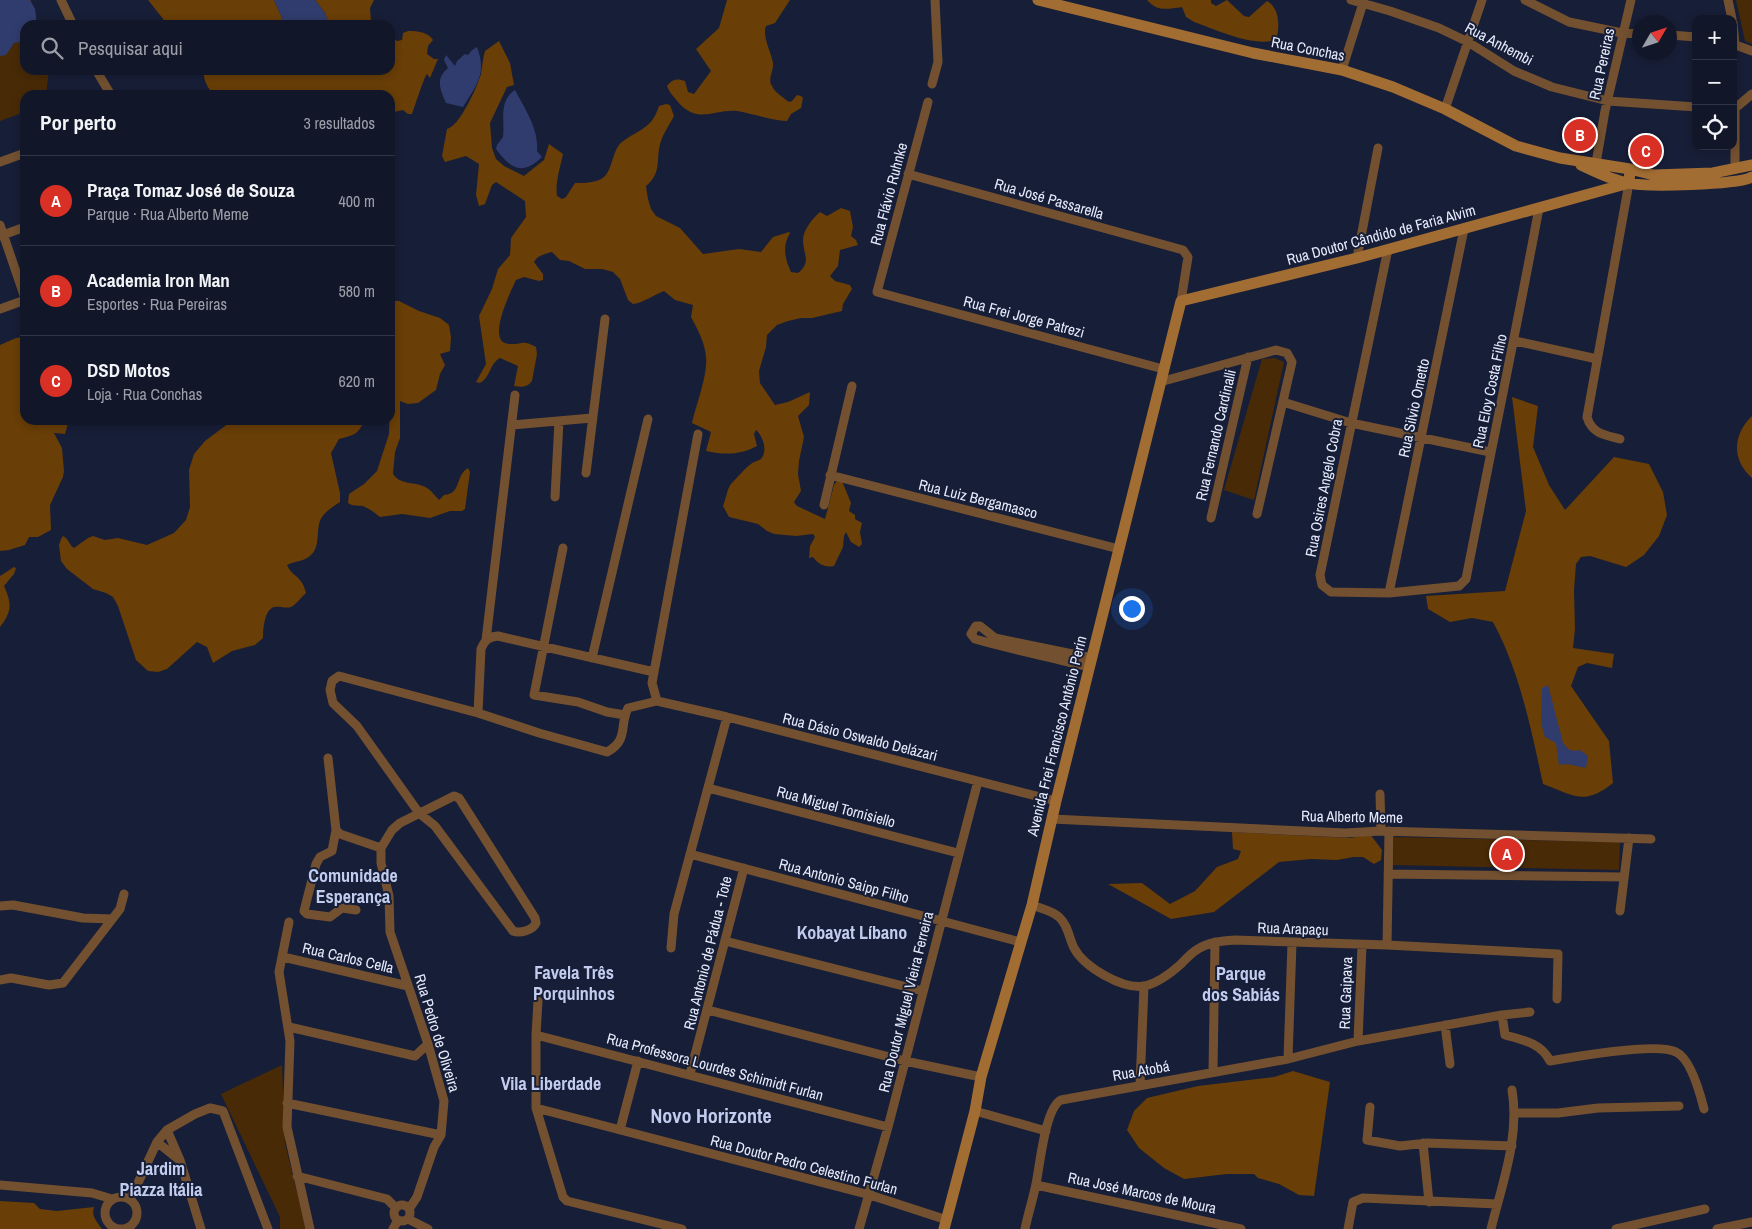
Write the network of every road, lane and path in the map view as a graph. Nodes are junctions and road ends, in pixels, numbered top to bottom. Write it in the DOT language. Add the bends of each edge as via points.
graph roads {
  1 [pos="61,0"];
  2 [pos="935,0"];
  3 [pos="1038,0"];
  4 [pos="1351,0"];
  5 [pos="1482,0"];
  6 [pos="1525,0"];
  7 [pos="1631,0"];
  8 [pos="1728,0"];
  9 [pos="1363,1"];
  10 [pos="1731,15"];
  11 [pos="71,20"];
  12 [pos="1622,33"];
  13 [pos="1632,34"];
  14 [pos="1677,36"];
  15 [pos="1692,37"];
  16 [pos="1468,42"];
  17 [pos="1737,45"];
  18 [pos="1752,51"];
  19 [pos="1342,70"];
  20 [pos="99,75"];
  21 [pos="932,84"];
  22 [pos="109,90"];
  23 [pos="1752,94"];
  24 [pos="1608,101"];
  25 [pos="928,102"];
  26 [pos="1692,107"];
  27 [pos="1737,107"];
  28 [pos="1445,109"];
  29 [pos="1378,148"];
  30 [pos="1735,150"];
  31 [pos="20,155"];
  32 [pos="0,162"];
  33 [pos="1752,165"];
  34 [pos="1600,168"];
  35 [pos="1630,169"];
  36 [pos="1735,169"];
  37 [pos="908,174"];
  38 [pos="1752,177"];
  39 [pos="1628,184"];
  40 [pos="1587,194"];
  41 [pos="1539,208"];
  42 [pos="0,225"];
  43 [pos="1464,228"];
  44 [pos="20,229"];
  45 [pos="2,235"];
  46 [pos="1183,250"];
  47 [pos="1388,250"];
  48 [pos="1357,258"];
  49 [pos="20,285"];
  50 [pos="878,292"];
  51 [pos="20,301"];
  52 [pos="1181,301"];
  53 [pos="0,309"];
  54 [pos="605,319"];
  55 [pos="1515,341"];
  56 [pos="1248,357"];
  57 [pos="1597,359"];
  58 [pos="1163,369"];
  59 [pos="1160,382"];
  60 [pos="852,386"];
  61 [pos="515,395"];
  62 [pos="1283,402"];
  63 [pos="592,418"];
  64 [pos="648,419"];
  65 [pos="558,421"];
  66 [pos="1351,423"];
  67 [pos="512,425"];
  68 [pos="698,434"];
  69 [pos="1422,437"];
  70 [pos="1620,439"];
  71 [pos="1490,452"];
  72 [pos="586,473"];
  73 [pos="830,475"];
  74 [pos="555,497"];
  75 [pos="824,505"];
  76 [pos="1258,514"];
  77 [pos="1211,518"];
  78 [pos="563,548"];
  79 [pos="1119,550"];
  80 [pos="1466,579"];
  81 [pos="1389,593"];
  82 [pos="486,640"];
  83 [pos="543,647"];
  84 [pos="592,658"];
  85 [pos="1090,662"];
  86 [pos="654,672"];
  87 [pos="657,701"];
  88 [pos="478,713"];
  89 [pos="625,715"];
  90 [pos="727,717"];
  91 [pos="328,758"];
  92 [pos="978,781"];
  93 [pos="708,788"];
  94 [pos="1380,794"];
  95 [pos="1056,801"];
  96 [pos="419,813"];
  97 [pos="1052,819"];
  98 [pos="336,830"];
  99 [pos="1385,831"];
  100 [pos="1629,838"];
  101 [pos="1651,839"];
  102 [pos="380,848"];
  103 [pos="958,853"];
  104 [pos="690,854"];
  105 [pos="744,868"];
  106 [pos="1388,874"];
  107 [pos="1624,877"];
  108 [pos="124,894"];
  109 [pos="1032,905"];
  110 [pos="0,906"];
  111 [pos="356,910"];
  112 [pos="1620,911"];
  113 [pos="112,919"];
  114 [pos="941,921"];
  115 [pos="290,922"];
  116 [pos="725,941"];
  117 [pos="1020,942"];
  118 [pos="1215,942"];
  119 [pos="1292,943"];
  120 [pos="1362,945"];
  121 [pos="1387,946"];
  122 [pos="671,948"];
  123 [pos="283,957"];
  124 [pos="0,980"];
  125 [pos="408,986"];
  126 [pos="1144,986"];
  127 [pos="923,990"];
  128 [pos="1557,999"];
  129 [pos="538,1001"];
  130 [pos="708,1010"];
  131 [pos="1530,1012"];
  132 [pos="1502,1015"];
  133 [pos="1445,1025"];
  134 [pos="288,1028"];
  135 [pos="536,1034"];
  136 [pos="1358,1041"];
  137 [pos="428,1044"];
  138 [pos="1288,1058"];
  139 [pos="638,1060"];
  140 [pos="905,1060"];
  141 [pos="1450,1064"];
  142 [pos="1213,1072"];
  143 [pos="690,1074"];
  144 [pos="981,1078"];
  145 [pos="1140,1085"];
  146 [pos="1512,1090"];
  147 [pos="287,1103"];
  148 [pos="1679,1106"];
  149 [pos="1370,1107"];
  150 [pos="536,1108"];
  151 [pos="1704,1109"];
  152 [pos="975,1111"];
  153 [pos="1515,1113"];
  154 [pos="888,1127"];
  155 [pos="167,1130"];
  156 [pos="620,1130"];
  157 [pos="1046,1131"];
  158 [pos="441,1135"];
  159 [pos="157,1142"];
  160 [pos="1423,1143"];
  161 [pos="1512,1146"];
  162 [pos="180,1160"];
  163 [pos="298,1176"];
  164 [pos="0,1185"];
  165 [pos="1036,1185"];
  166 [pos="870,1195"];
  167 [pos="130,1200"];
  168 [pos="109,1202"];
  169 [pos="1429,1202"];
  170 [pos="1498,1204"];
  171 [pos="396,1208"];
  172 [pos="409,1209"];
  173 [pos="1704,1209"];
  174 [pos="408,1219"];
  175 [pos="398,1220"];
  176 [pos="1752,1222"];
  177 [pos="946,1225"];
  178 [pos="130,1227"];
  179 [pos="118,1229"];
  180 [pos="201,1229"];
  181 [pos="268,1229"];
  182 [pos="310,1229"];
  183 [pos="393,1229"];
  184 [pos="428,1229"];
  185 [pos="682,1229"];
  186 [pos="859,1229"];
  187 [pos="1024,1229"];
  188 [pos="1241,1229"];
  189 [pos="1348,1229"];
  190 [pos="1491,1229"];
  191 [pos="1616,1229"];
  192 [pos="1717,1229"];
  1 -- 11 [label="street"];
  2 -- 21 [label="street" via="938,62"];
  3 -- 19 [label="street, Rua Conchas" via="1253,53"];
  4 -- 9 [label="street, Rua Anhembi"];
  5 -- 16 [label="street"];
  6 -- 12 [label="street" via="1569,22"];
  7 -- 12 [label="street, Rua Pereiras"];
  8 -- 10 [label="street"];
  9 -- 16 [label="street, Rua Anhembi"];
  9 -- 19 [label="street"];
  12 -- 13 [label="street"];
  12 -- 24 [label="street, Rua Pereiras"];
  14 -- 15 [label="street"];
  16 -- 24 [label="street, Rua Anhembi" via="1514,70 1552,87"];
  16 -- 28 [label="street"];
  17 -- 18 [label="street"];
  19 -- 28 [label="street, Rua Conchas"];
  20 -- 22 [label="street"];
  23 -- 27 [label="street"];
  24 -- 26 [label="street, Rua Anhembi"];
  24 -- 34 [label="street, Rua Pereiras"];
  25 -- 37 [label="street, Rua Flávio Ruhnke"];
  28 -- 34 [label="street, Rua Conchas" via="1516,146"];
  29 -- 48 [label="street"];
  30 -- 36 [label="street"];
  31 -- 32 [label="street"];
  33 -- 36 [label="street, Rua Conchas"];
  34 -- 35 [label="street, Rua Conchas"];
  34 -- 39 [label="street, Rua Conchas"];
  34 -- 40 [label="street"];
  35 -- 36 [label="street, Rua Conchas" via="1654,175"];
  35 -- 39 [label="street"];
  37 -- 46 [label="street, Rua José Passarella"];
  37 -- 50 [label="street, Rua Flávio Ruhnke"];
  38 -- 39 [label="street, Rua Conchas" via="1729,183"];
  39 -- 40 [label="street, Rua Doutor Cândido de Faria Alvim"];
  39 -- 57 [label="street"];
  40 -- 41 [label="street, Rua Doutor Cândido de Faria Alvim"];
  41 -- 43 [label="street, Rua Doutor Cândido de Faria Alvim"];
  41 -- 55 [label="street, Rua Eloy Costa Filho"];
  42 -- 45 [label="street"];
  43 -- 47 [label="street, Rua Doutor Cândido de Faria Alvim"];
  43 -- 69 [label="street, Rua Silvio Ometto"];
  44 -- 45 [label="street"];
  45 -- 49 [label="street"];
  46 -- 52 [label="street, Avenida Frei Francisco Antônio Perin" via="1188,257"];
  47 -- 48 [label="street, Rua Doutor Cândido de Faria Alvim"];
  47 -- 66 [label="street, Rua Osires Angelo Cobra"];
  48 -- 52 [label="street, Rua Doutor Cândido de Faria Alvim"];
  50 -- 58 [label="street, Rua Frei Jorge Patrezi"];
  51 -- 53 [label="street"];
  52 -- 58 [label="street, Avenida Frei Francisco Antônio Perin"];
  54 -- 63 [label="street"];
  55 -- 57 [label="street"];
  55 -- 71 [label="street, Rua Eloy Costa Filho"];
  56 -- 59 [label="street"];
  56 -- 62 [label="street" via="1276,350 1287,353 1292,362"];
  56 -- 77 [label="street, Rua Fernando Cardinalli"];
  57 -- 70 [label="street" via="1587,417 1592,429"];
  58 -- 59 [label="street, Avenida Frei Francisco Antônio Perin"];
  59 -- 79 [label="street, Avenida Frei Francisco Antônio Perin"];
  60 -- 73 [label="street"];
  61 -- 67 [label="street"];
  62 -- 66 [label="street"];
  62 -- 76 [label="street"];
  63 -- 65 [label="street"];
  63 -- 72 [label="street"];
  64 -- 84 [label="street"];
  65 -- 67 [label="street"];
  65 -- 74 [label="street"];
  66 -- 69 [label="street"];
  66 -- 81 [label="street, Rua Osires Angelo Cobra" via="1320,575 1322,584 1331,592"];
  67 -- 82 [label="street"];
  68 -- 86 [label="street"];
  69 -- 71 [label="street"];
  69 -- 81 [label="street, Rua Silvio Ometto"];
  71 -- 80 [label="street, Rua Eloy Costa Filho"];
  73 -- 75 [label="street"];
  73 -- 79 [label="street, Rua Luiz Bergamasco"];
  78 -- 83 [label="street"];
  79 -- 85 [label="street, Avenida Frei Francisco Antônio Perin"];
  80 -- 81 [label="street, Rua Osires Angelo Cobra" via="1459,586"];
  82 -- 83 [label="street" via="498,636"];
  82 -- 88 [label="street" via="481,649"];
  83 -- 84 [label="street"];
  83 -- 89 [label="street" via="534,695 578,702"];
  84 -- 86 [label="street"];
  85 -- 85 [label="street" via="995,638 980,626 976,626 971,634 975,639 1012,650"];
  85 -- 95 [label="street, Avenida Frei Francisco Antônio Perin"];
  86 -- 87 [label="street" via="652,683"];
  87 -- 89 [label="street" via="628,708"];
  87 -- 90 [label="street, Rua Dásio Oswaldo Delázari"];
  88 -- 89 [label="street" via="607,752 615,747 623,733"];
  88 -- 96 [label="street" via="339,676 332,681 333,703 357,726"];
  90 -- 92 [label="street, Rua Dásio Oswaldo Delázari"];
  90 -- 93 [label="street"];
  91 -- 98 [label="street"];
  92 -- 95 [label="street, Rua Dásio Oswaldo Delázari"];
  92 -- 103 [label="street, Rua Doutor Miguel Vieira Ferreira"];
  93 -- 103 [label="street, Rua Miguel Tornisiello"];
  93 -- 104 [label="street"];
  94 -- 99 [label="street"];
  95 -- 97 [label="street, Avenida Frei Francisco Antônio Perin"];
  96 -- 96 [label="street" via="454,796 459,798 535,918 536,925 518,933 513,931 435,826"];
  96 -- 102 [label="street" via="392,830"];
  97 -- 99 [label="street, Rua Alberto Meme" via="1345,833"];
  97 -- 109 [label="street, Avenida Frei Francisco Antônio Perin"];
  98 -- 102 [label="street"];
  98 -- 111 [label="street" via="332,851 316,864 304,910 307,914 330,917 342,908"];
  99 -- 100 [label="street, Rua Alberto Meme"];
  99 -- 106 [label="street"];
  100 -- 101 [label="street, Rua Alberto Meme"];
  100 -- 107 [label="street"];
  102 -- 125 [label="street, Rua Pedro de Oliveira" via="389,896 390,932"];
  103 -- 114 [label="street, Rua Doutor Miguel Vieira Ferreira"];
  104 -- 105 [label="street, Rua Antonio Saipp Filho"];
  104 -- 122 [label="street" via="674,914"];
  105 -- 114 [label="street, Rua Antonio Saipp Filho"];
  105 -- 116 [label="street, Rua Antonio de Pádua - Tote"];
  106 -- 107 [label="street"];
  106 -- 121 [label="street"];
  107 -- 112 [label="street"];
  108 -- 113 [label="street" via="120,909"];
  109 -- 117 [label="street, Avenida Frei Francisco Antônio Perin"];
  109 -- 126 [label="street" via="1063,920 1080,956 1107,977"];
  110 -- 113 [label="street"];
  113 -- 124 [label="street" via="63,983 49,985 11,978"];
  114 -- 117 [label="street, Rua Antonio Saipp Filho"];
  114 -- 127 [label="street, Rua Doutor Miguel Vieira Ferreira"];
  115 -- 123 [label="street"];
  116 -- 127 [label="street"];
  116 -- 130 [label="street, Rua Antonio de Pádua - Tote"];
  117 -- 144 [label="street, Avenida Frei Francisco Antônio Perin"];
  118 -- 119 [label="street, Rua Arapaçu"];
  118 -- 126 [label="street, Rua Arapaçu" via="1196,950 1168,974"];
  118 -- 142 [label="street"];
  119 -- 120 [label="street, Rua Arapaçu"];
  119 -- 138 [label="street"];
  120 -- 121 [label="street, Rua Arapaçu"];
  120 -- 136 [label="street, Rua Gaipava"];
  121 -- 128 [label="street, Rua Arapaçu" via="1558,954"];
  123 -- 125 [label="street, Rua Carlos Cella"];
  123 -- 134 [label="street" via="279,972"];
  125 -- 137 [label="street, Rua Pedro de Oliveira"];
  126 -- 145 [label="street"];
  127 -- 140 [label="street, Rua Doutor Miguel Vieira Ferreira"];
  129 -- 135 [label="street"];
  130 -- 140 [label="street"];
  130 -- 143 [label="street, Rua Antonio de Pádua - Tote"];
  131 -- 132 [label="street, Rua Atobá"];
  132 -- 133 [label="street, Rua Atobá"];
  132 -- 151 [label="street" via="1505,1035 1528,1041 1545,1052 1550,1061 1635,1049 1678,1052 1690,1069"];
  133 -- 136 [label="street, Rua Atobá"];
  133 -- 141 [label="street"];
  134 -- 137 [label="street" via="414,1056"];
  134 -- 147 [label="street"];
  135 -- 139 [label="street, Rua Professora Lourdes Schimidt Furlan"];
  135 -- 150 [label="street"];
  136 -- 138 [label="street, Rua Atobá"];
  137 -- 158 [label="street, Rua Pedro de Oliveira" via="444,1101"];
  138 -- 142 [label="street, Rua Atobá"];
  139 -- 143 [label="street, Rua Professora Lourdes Schimidt Furlan"];
  139 -- 156 [label="street"];
  140 -- 144 [label="street"];
  140 -- 154 [label="street, Rua Doutor Miguel Vieira Ferreira"];
  142 -- 145 [label="street, Rua Atobá"];
  143 -- 154 [label="street, Rua Professora Lourdes Schimidt Furlan"];
  144 -- 152 [label="street, Avenida Frei Francisco Antônio Perin"];
  145 -- 157 [label="street, Rua Atobá" via="1061,1100 1054,1107"];
  146 -- 153 [label="street"];
  147 -- 158 [label="street"];
  147 -- 163 [label="street" via="287,1127"];
  148 -- 153 [label="street"];
  149 -- 160 [label="street" via="1366,1140 1400,1146"];
  150 -- 156 [label="street, Rua Doutor Pedro Celestino Furlan"];
  150 -- 185 [label="street" via="563,1198"];
  152 -- 157 [label="street"];
  152 -- 177 [label="street, Avenida Frei Francisco Antônio Perin"];
  153 -- 161 [label="street"];
  154 -- 166 [label="street, Rua Doutor Miguel Vieira Ferreira"];
  155 -- 159 [label="street"];
  155 -- 162 [label="street"];
  155 -- 181 [label="street" via="210,1108 222,1111"];
  156 -- 166 [label="street, Rua Doutor Pedro Celestino Furlan"];
  157 -- 165 [label="street, Rua Atobá"];
  158 -- 172 [label="street, Rua Pedro de Oliveira" via="417,1197"];
  159 -- 162 [label="street"];
  159 -- 167 [label="street"];
  160 -- 161 [label="street"];
  160 -- 169 [label="street"];
  161 -- 170 [label="street"];
  162 -- 180 [label="street"];
  163 -- 171 [label="street" via="387,1199"];
  163 -- 182 [label="street"];
  164 -- 168 [label="street" via="92,1193"];
  165 -- 187 [label="street, Rua Atobá"];
  165 -- 188 [label="street, Rua José Marcos de Moura"];
  166 -- 177 [label="street, Rua Doutor Pedro Celestino Furlan"];
  166 -- 186 [label="street, Rua Doutor Miguel Vieira Ferreira"];
  167 -- 168 [label="street" via="120,1197"];
  167 -- 178 [label="street" via="136,1210"];
  168 -- 179 [label="street" via="105,1213 107,1220"];
  169 -- 170 [label="street"];
  169 -- 189 [label="street" via="1358,1199 1353,1202"];
  170 -- 190 [label="street"];
  171 -- 172 [label="street" via="404,1205"];
  171 -- 175 [label="street" via="394,1213"];
  172 -- 174 [label="street"];
  173 -- 191 [label="street"];
  174 -- 175 [label="street"];
  174 -- 184 [label="street"];
  175 -- 183 [label="street"];
  176 -- 192 [label="street"];
  178 -- 179 [label="street"];
}
